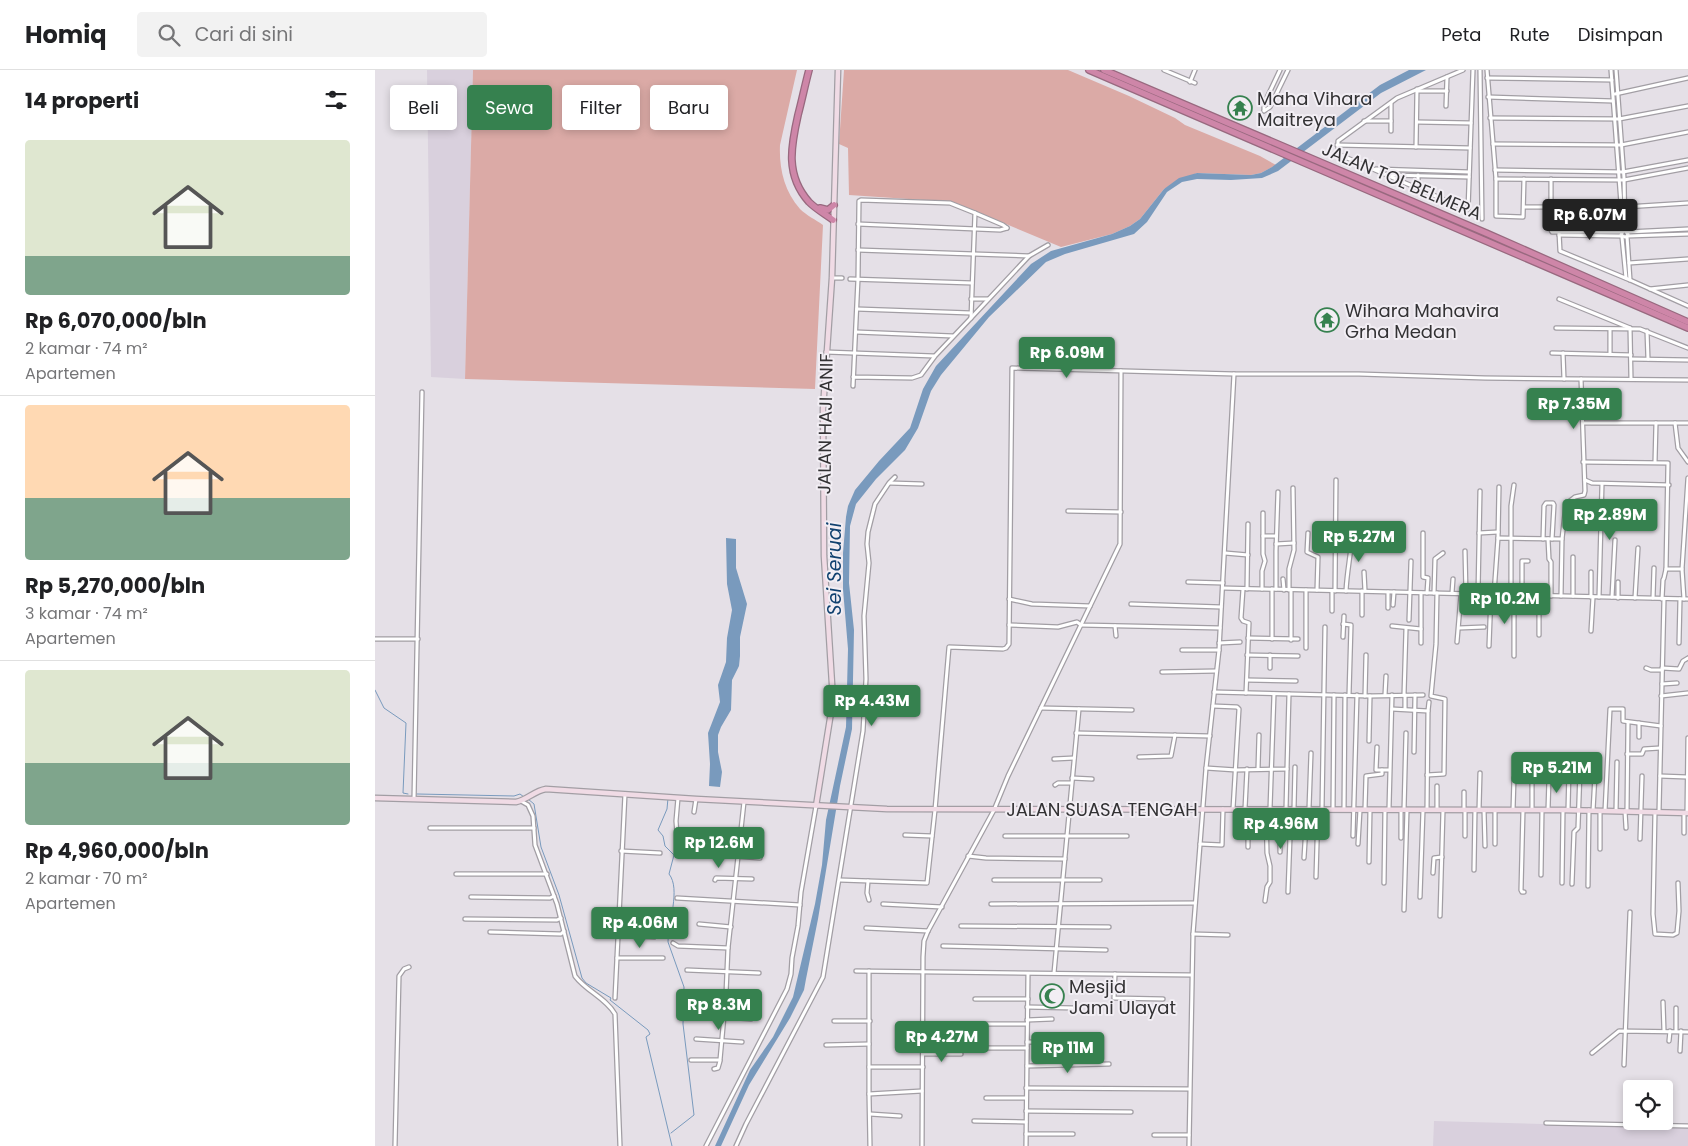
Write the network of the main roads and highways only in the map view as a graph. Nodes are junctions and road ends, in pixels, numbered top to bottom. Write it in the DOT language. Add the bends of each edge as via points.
graph roads {
  1 [pos="811,70"];
  2 [pos="838,70"];
  3 [pos="1089,70"];
  4 [pos="1104,70"];
  5 [pos="1285,151"];
  6 [pos="1303,158"];
  7 [pos="834,205"];
  8 [pos="833,220"];
  9 [pos="1688,322"];
  10 [pos="1688,328"];
  11 [pos="375,798"];
  12 [pos="817,806"];
  13 [pos="1686,813"];
  1 -- 7 [label="highway" via="795,140 793,166 809,199 822,209 828,210"];
  1 -- 8 [label="highway" via="793,139 792,171 813,206"];
  2 -- 7 [label="main road, JALAN HAJI ANIF"];
  3 -- 5 [label="highway, JALAN TOL BELMERA"];
  4 -- 5 [label="highway, JALAN TOL BELMERA"];
  5 -- 6 [label="highway, JALAN TOL BELMERA"];
  6 -- 9 [label="highway, JALAN TOL BELMERA" via="1486,233"];
  6 -- 10 [label="highway, JALAN TOL BELMERA"];
  7 -- 8 [label="main road, JALAN HAJI ANIF"];
  8 -- 12 [label="main road, JALAN HAJI ANIF" via="823,409 823,532 833,700"];
  11 -- 12 [label="main road, JALAN SUASA TENGAH" via="522,800 546,789"];
  12 -- 13 [label="main road, JALAN SUASA TENGAH" via="935,810 1387,809"];
}
